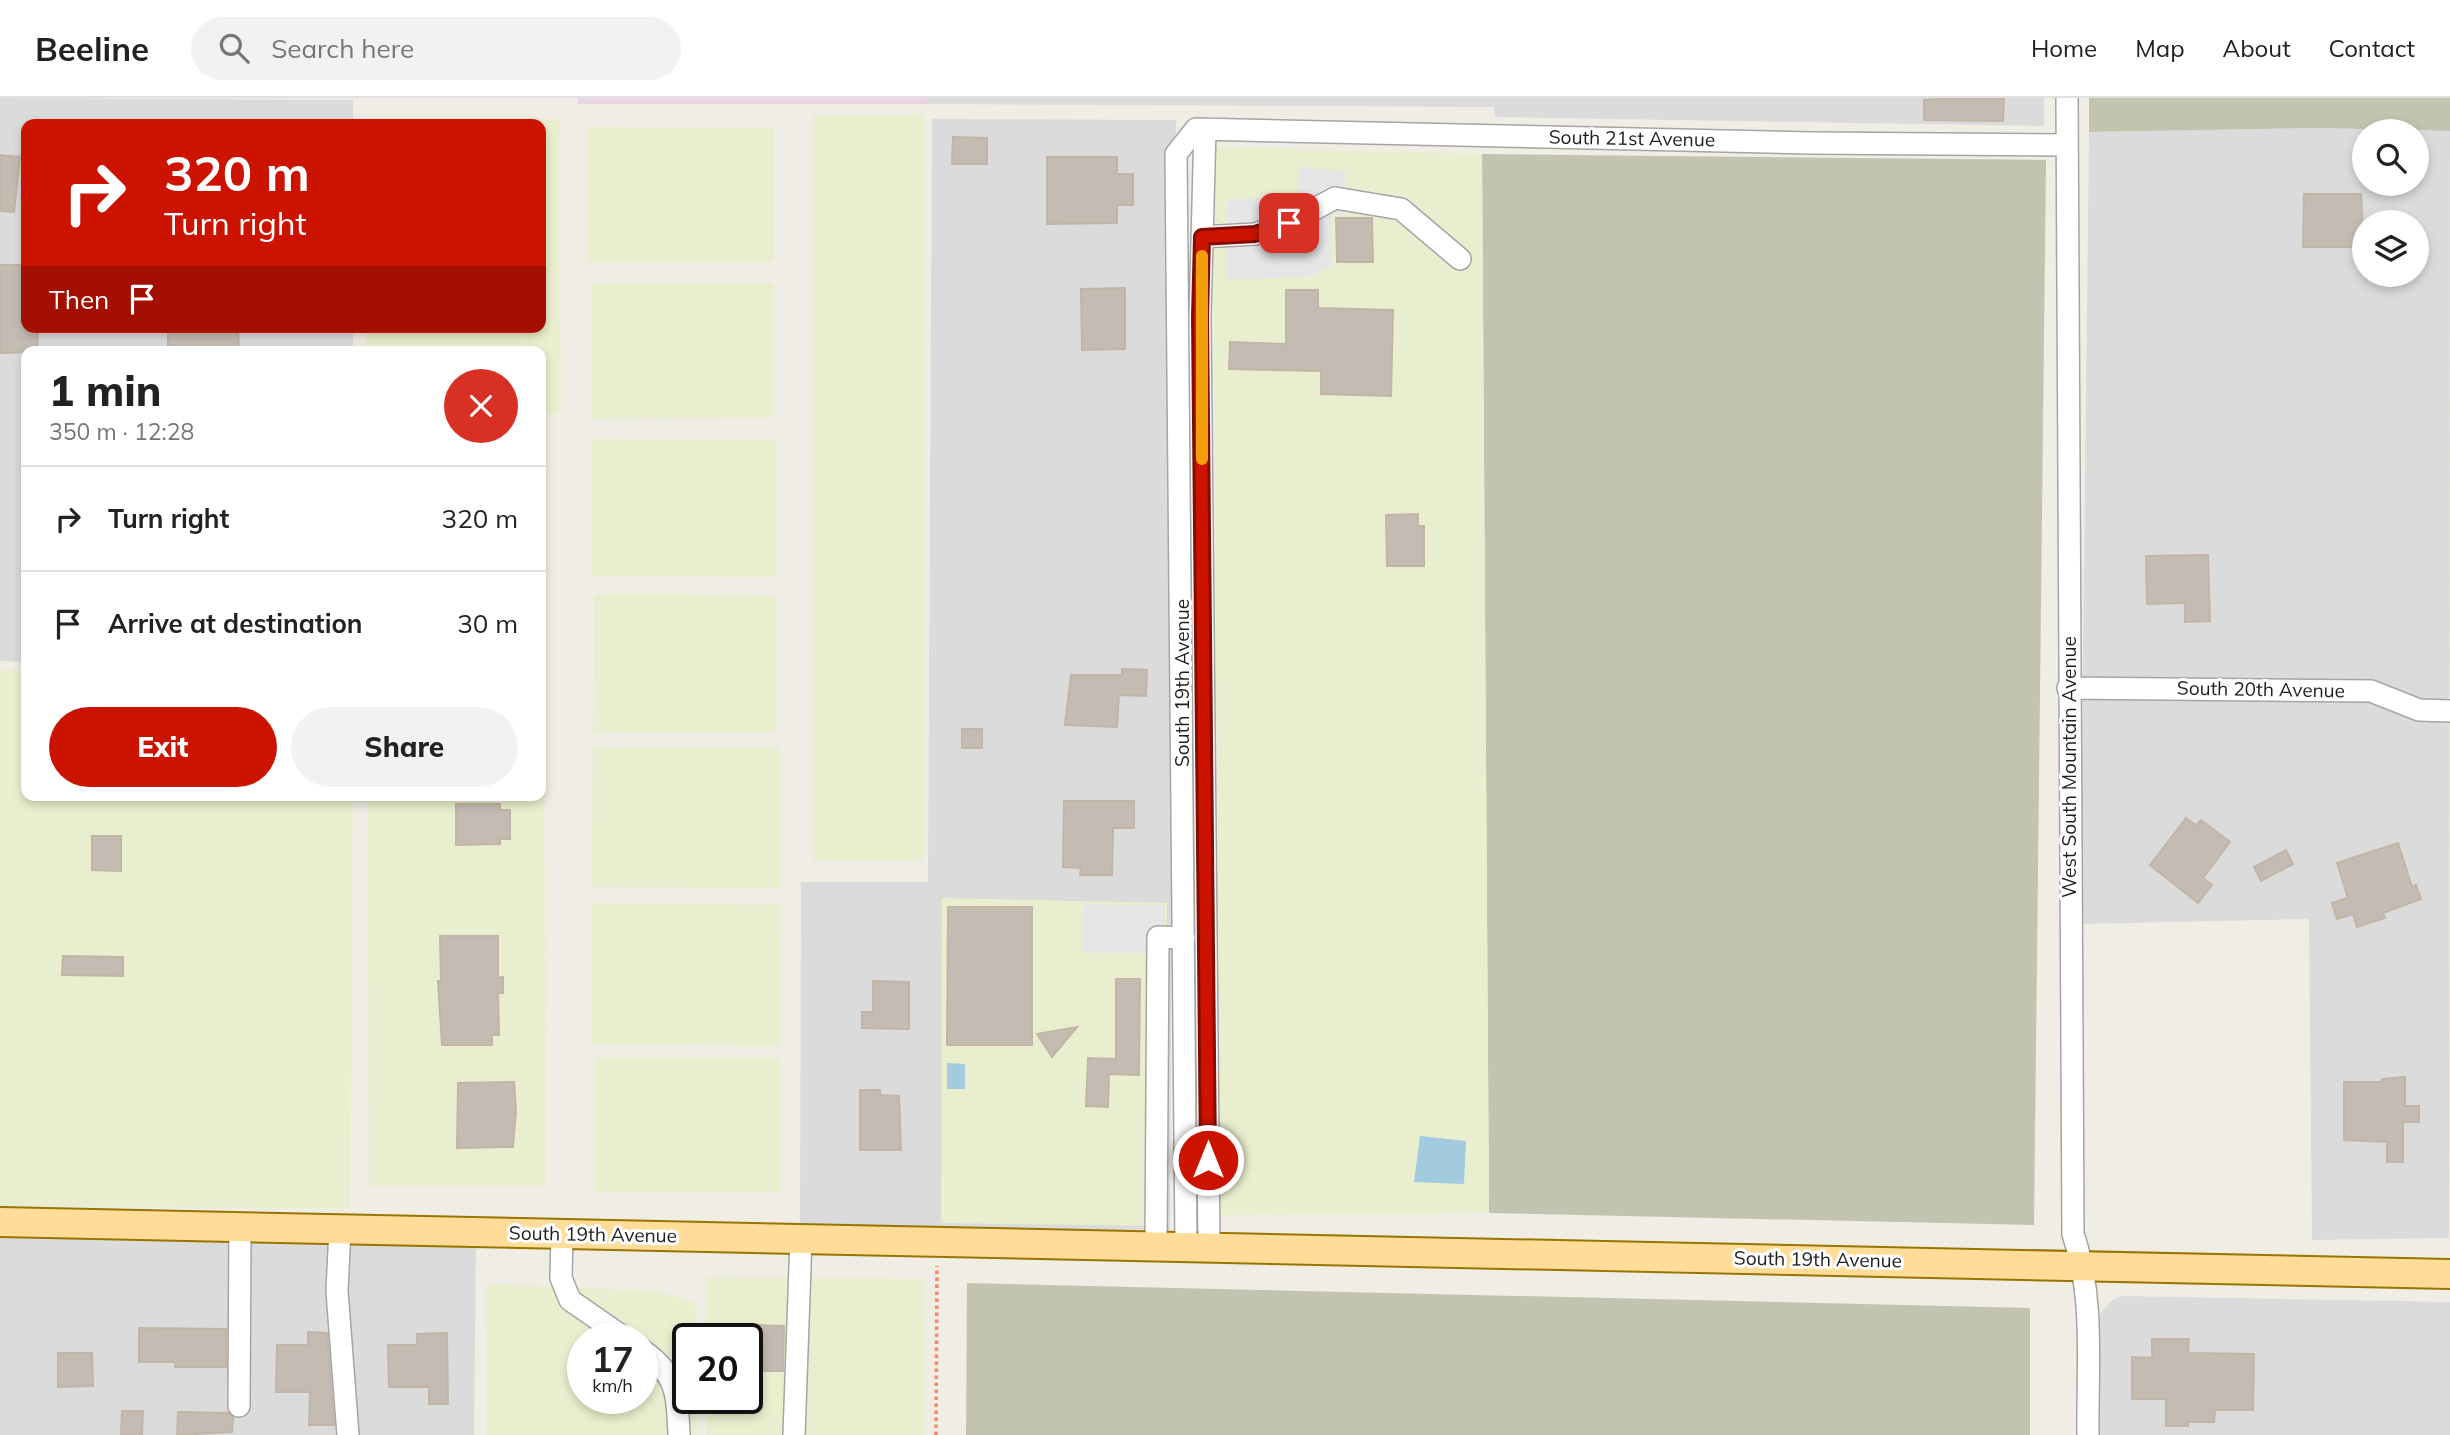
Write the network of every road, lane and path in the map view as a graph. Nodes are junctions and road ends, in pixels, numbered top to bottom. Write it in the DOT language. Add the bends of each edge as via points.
graph roads {
  1 [pos="2067,98"];
  2 [pos="1201,129"];
  3 [pos="2067,145"];
  4 [pos="1202,237"];
  5 [pos="1460,259"];
  6 [pos="2068,688"];
  7 [pos="2450,711"];
  8 [pos="1184,938"];
  9 [pos="0,1222"];
  10 [pos="240,1227"];
  11 [pos="340,1229"];
  12 [pos="562,1234"];
  13 [pos="801,1238"];
  14 [pos="937,1242"];
  15 [pos="1156,1245"];
  16 [pos="1197,1246"];
  17 [pos="2084,1266"];
  18 [pos="2450,1275"];
  19 [pos="603,1323"];
  20 [pos="658,1361"];
  21 [pos="239,1406"];
  22 [pos="348,1435"];
  23 [pos="679,1435"];
  24 [pos="794,1435"];
  25 [pos="936,1435"];
  26 [pos="2088,1435"];
  1 -- 3 [label="street, West South Mountain Avenue"];
  2 -- 3 [label="street, South 21st Avenue"];
  2 -- 4 [label="street"];
  2 -- 8 [label="street, South 19th Avenue" via="1176,154"];
  3 -- 6 [label="street, West South Mountain Avenue"];
  4 -- 5 [label="street" via="1255,234 1289,223 1335,198 1401,209"];
  4 -- 16 [label="street"];
  6 -- 7 [label="street, South 20th Avenue" via="2371,691 2419,710"];
  6 -- 17 [label="street, West South Mountain Avenue" via="2073,1234"];
  8 -- 15 [label="street" via="1158,937"];
  8 -- 16 [label="street, South 19th Avenue"];
  9 -- 10 [label="main road, South 19th Avenue"];
  10 -- 11 [label="main road, South 19th Avenue"];
  10 -- 21 [label="street"];
  11 -- 12 [label="main road, South 19th Avenue"];
  11 -- 22 [label="street" via="337,1291"];
  12 -- 13 [label="main road, South 19th Avenue"];
  12 -- 19 [label="street" via="561,1278 570,1300"];
  13 -- 14 [label="main road, South 19th Avenue"];
  13 -- 24 [label="street"];
  14 -- 15 [label="main road, South 19th Avenue"];
  14 -- 25 [label="path"];
  15 -- 16 [label="main road, South 19th Avenue"];
  16 -- 17 [label="main road, South 19th Avenue"];
  17 -- 18 [label="main road, South 19th Avenue"];
  17 -- 26 [label="street, West South Mountain Avenue"];
  20 -- 23 [label="street" via="676,1390"];
}
